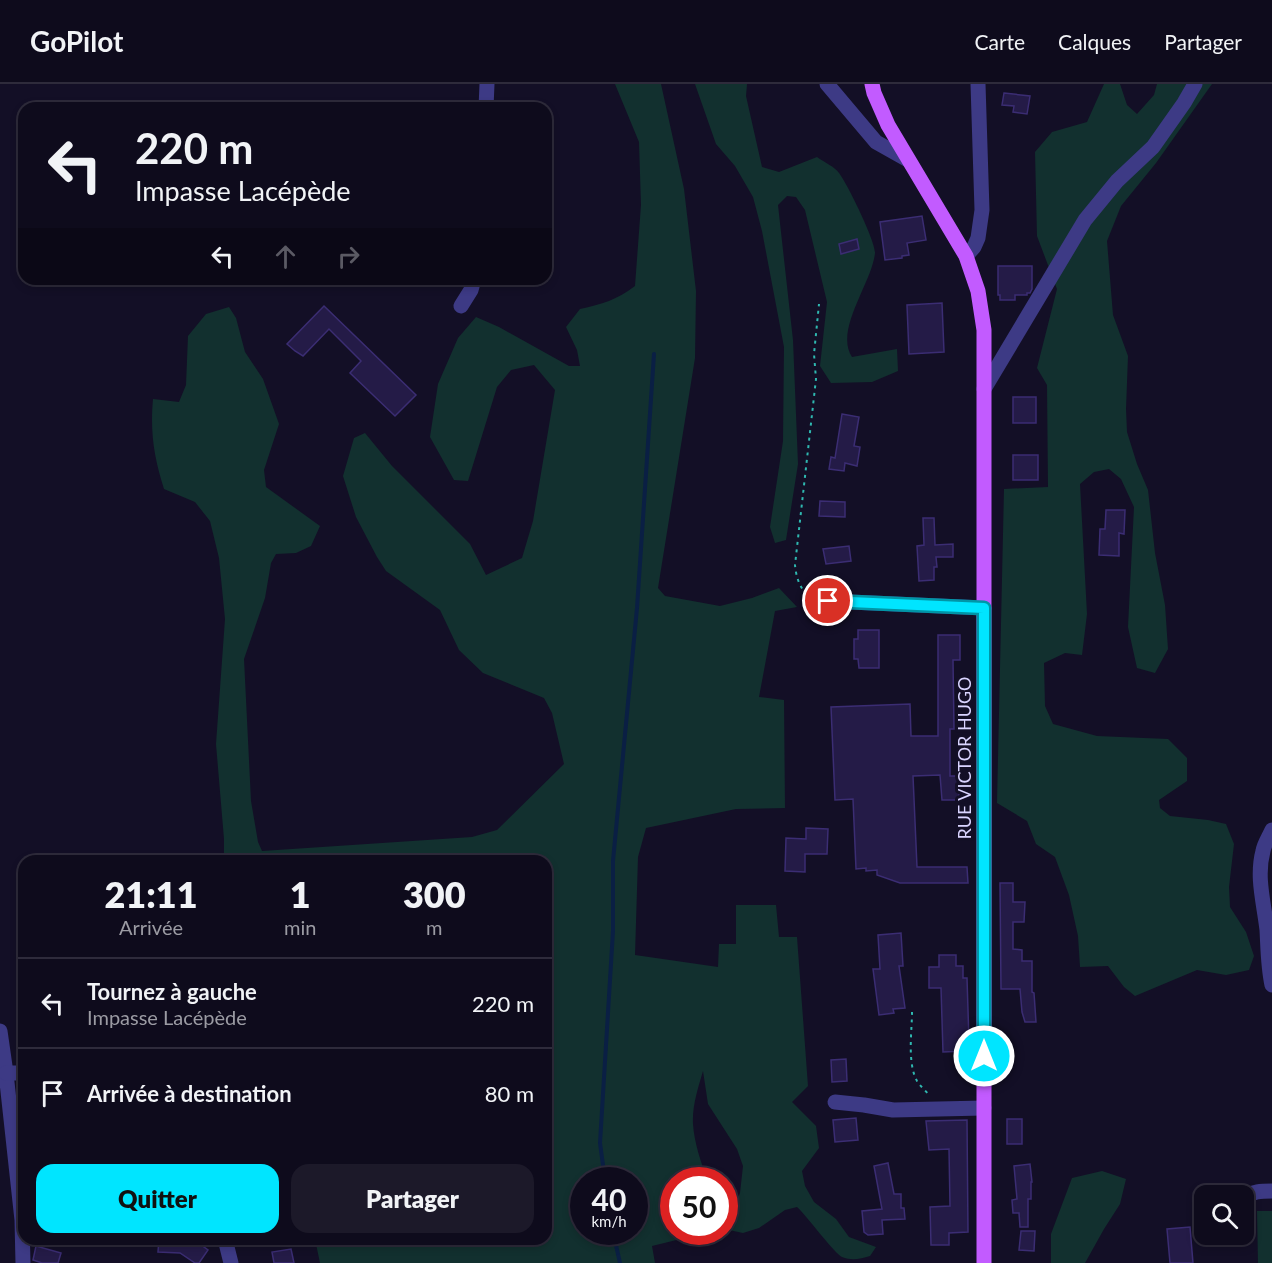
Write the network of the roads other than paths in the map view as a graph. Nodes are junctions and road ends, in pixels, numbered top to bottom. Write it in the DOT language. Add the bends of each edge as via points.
graph roads {
  1 [pos="487,84"];
  2 [pos="827,84"];
  3 [pos="872,84"];
  4 [pos="978,84"];
  5 [pos="1195,84"];
  6 [pos="486,102"];
  7 [pos="908,160"];
  8 [pos="966,256"];
  9 [pos="472,285"];
  10 [pos="461,306"];
  11 [pos="984,389"];
  12 [pos="828,601"];
  13 [pos="984,608"];
  14 [pos="1272,830"];
  15 [pos="1272,985"];
  16 [pos="0,1030"];
  17 [pos="6,1073"];
  18 [pos="18,1073"];
  19 [pos="835,1102"];
  20 [pos="984,1108"];
  21 [pos="18,1184"];
  22 [pos="1272,1191"];
  23 [pos="1254,1192"];
  24 [pos="23,1245"];
  25 [pos="226,1245"];
  26 [pos="23,1263"];
  27 [pos="231,1263"];
  28 [pos="984,1263"];
  1 -- 6 [label="street"];
  2 -- 7 [label="street" via="876,142"];
  3 -- 7 [label="main road, RUE VICTOR HUGO" via="888,125"];
  4 -- 8 [label="street" via="982,210 978,238"];
  5 -- 11 [label="street" via="1153,147 1117,181 1085,220"];
  7 -- 8 [label="main road, RUE VICTOR HUGO"];
  8 -- 11 [label="main road, RUE VICTOR HUGO" via="978,291 984,330"];
  9 -- 10 [label="street"];
  11 -- 13 [label="main road, RUE VICTOR HUGO"];
  12 -- 13 [label="street"];
  13 -- 20 [label="main road, RUE VICTOR HUGO"];
  14 -- 15 [label="street" via="1263,848 1260,877"];
  16 -- 17 [label="street"];
  17 -- 18 [label="street"];
  17 -- 21 [label="street"];
  19 -- 20 [label="street" via="893,1110"];
  20 -- 28 [label="main road, RUE VICTOR HUGO"];
  22 -- 23 [label="street"];
  24 -- 26 [label="street"];
  25 -- 27 [label="street"];
}
